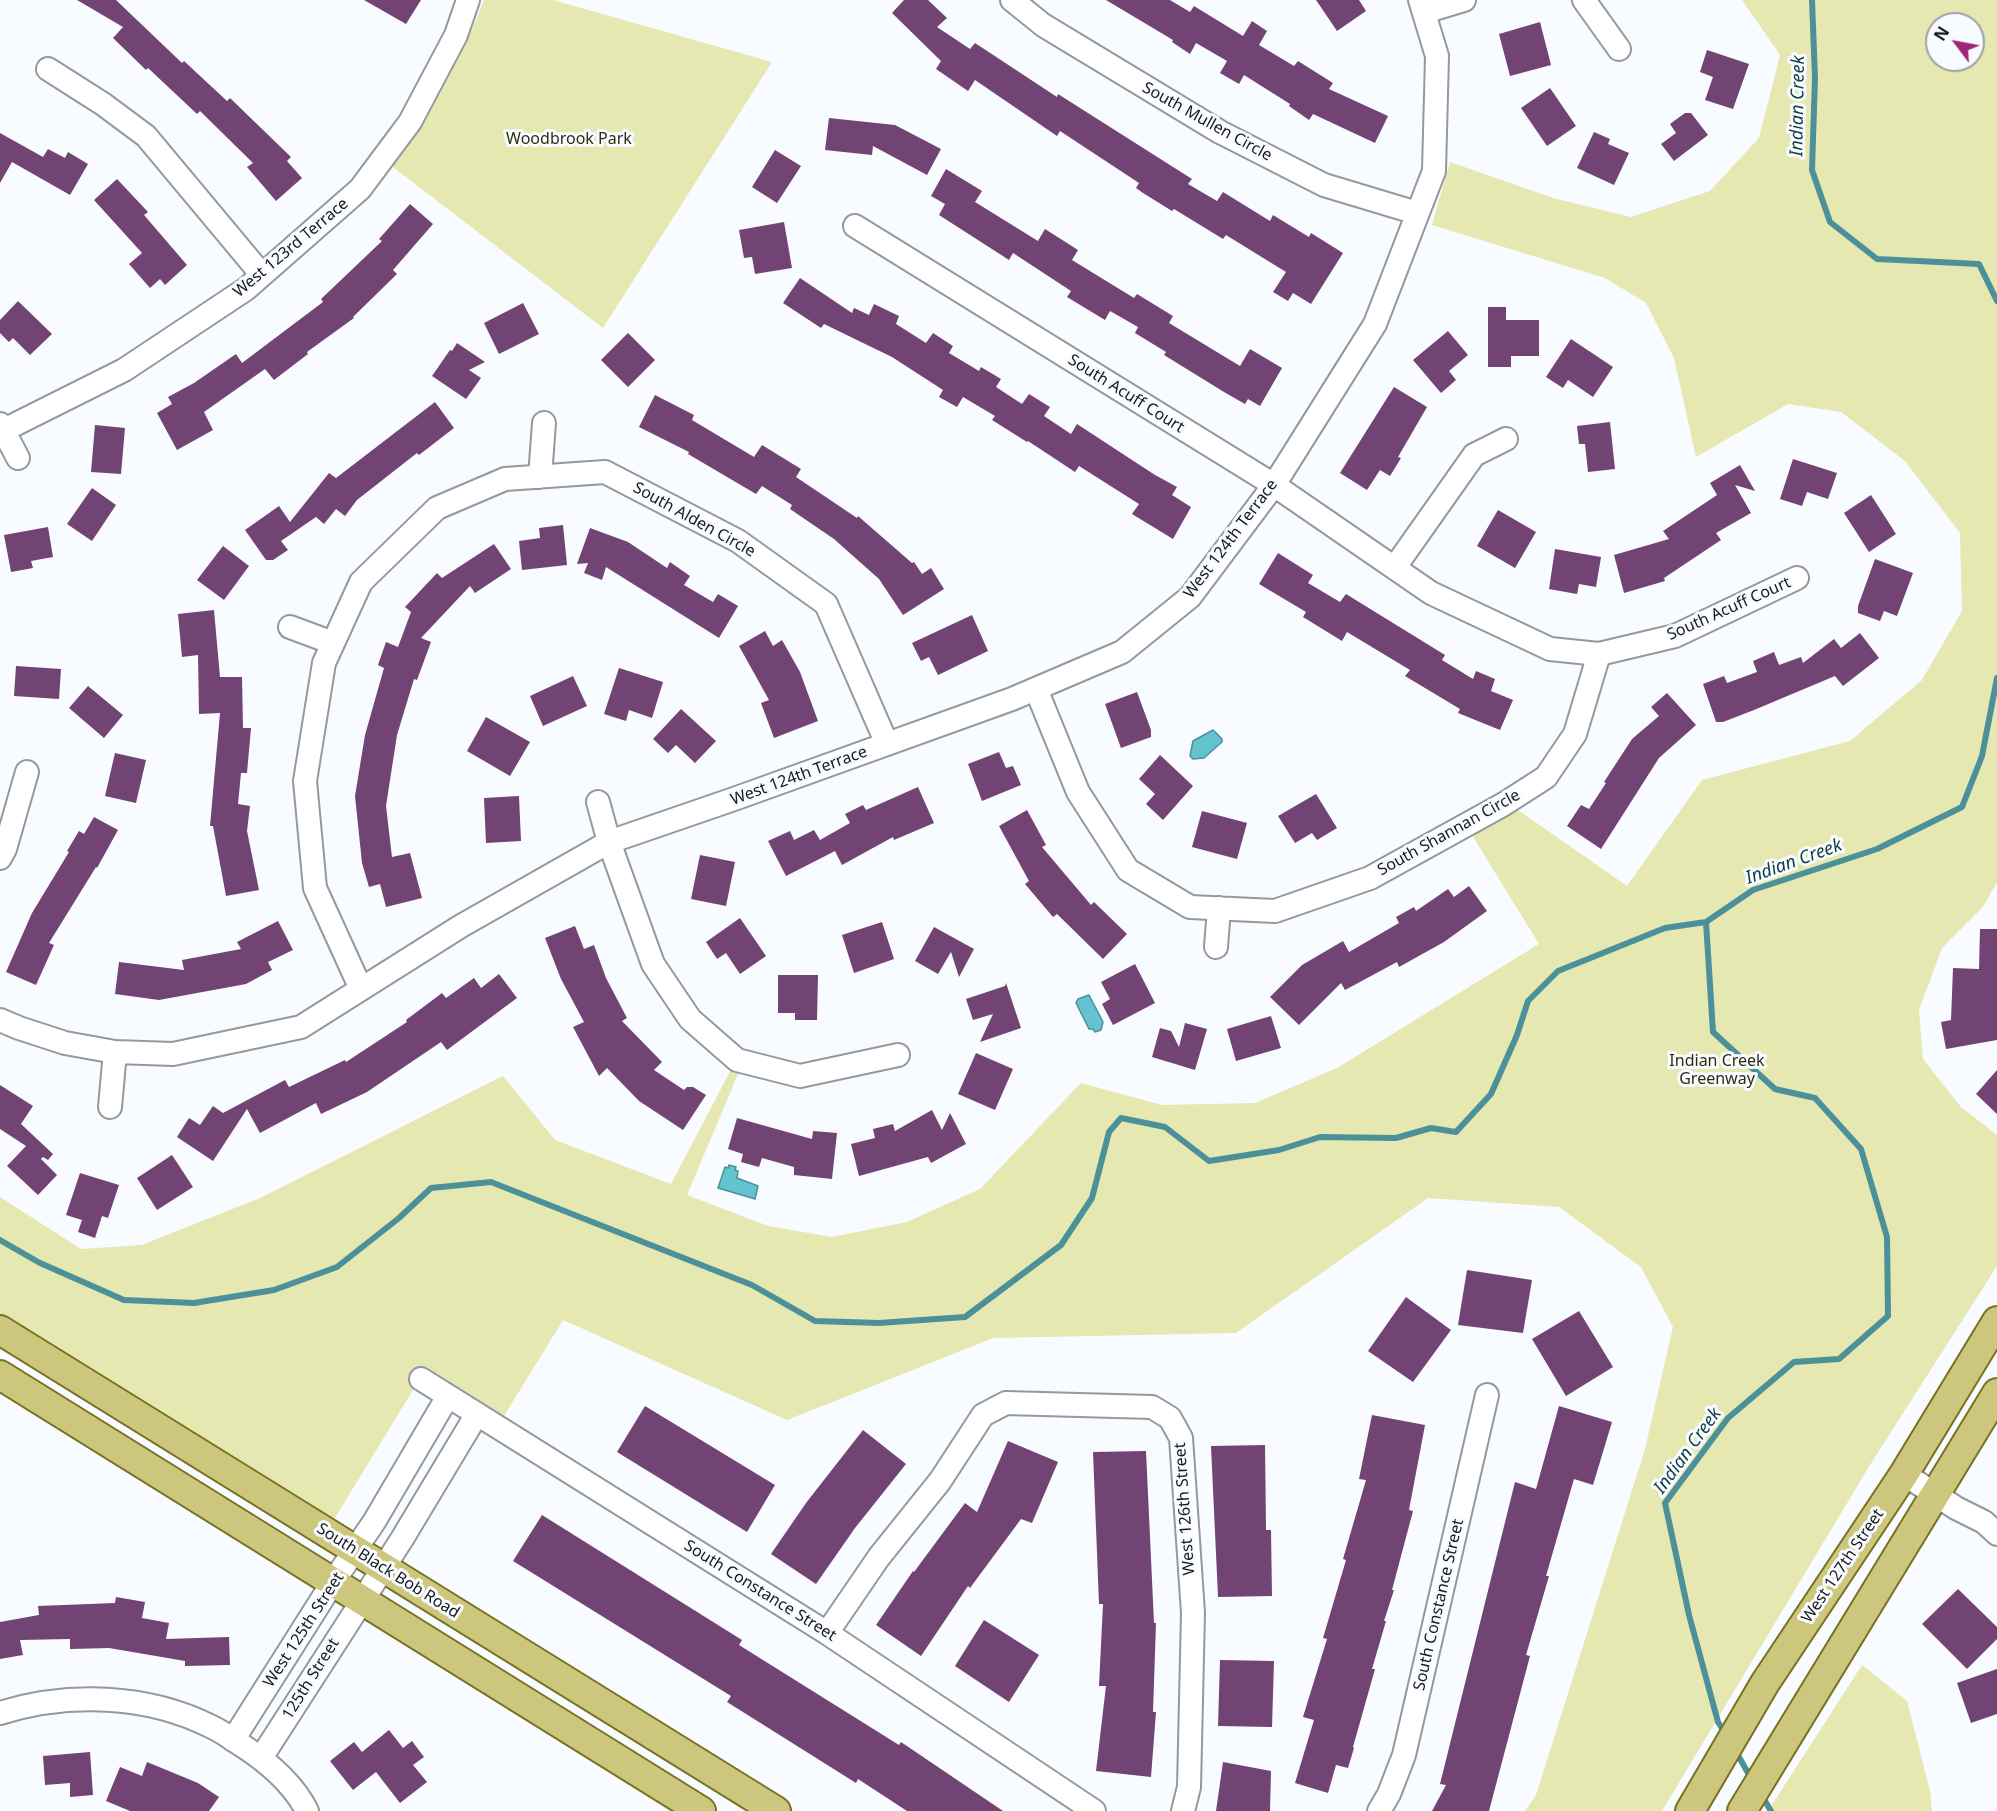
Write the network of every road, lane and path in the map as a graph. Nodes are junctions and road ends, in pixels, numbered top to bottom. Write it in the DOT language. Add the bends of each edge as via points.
graph roads {
  1 [pos="468,0"];
  2 [pos="1012,0"];
  3 [pos="1464,0"];
  4 [pos="1584,0"];
  5 [pos="1422,6"];
  6 [pos="1619,49"];
  7 [pos="48,69"];
  8 [pos="1417,213"];
  9 [pos="855,226"];
  10 [pos="262,275"];
  11 [pos="544,423"];
  12 [pos="1,429"];
  13 [pos="1506,439"];
  14 [pos="18,458"];
  15 [pos="540,477"];
  16 [pos="1274,485"];
  17 [pos="1395,567"];
  18 [pos="1797,578"];
  19 [pos="290,627"];
  20 [pos="333,643"];
  21 [pos="1599,654"];
  22 [pos="1036,689"];
  23 [pos="887,744"];
  24 [pos="27,772"];
  25 [pos="598,802"];
  26 [pos="609,842"];
  27 [pos="0,858"];
  28 [pos="1219,908"];
  29 [pos="1216,947"];
  30 [pos="361,988"];
  31 [pos="0,1020"];
  32 [pos="115,1052"];
  33 [pos="898,1055"];
  34 [pos="110,1107"];
  35 [pos="1997,1321"];
  36 [pos="0,1330"];
  37 [pos="0,1375"];
  38 [pos="421,1379"];
  39 [pos="1997,1393"];
  40 [pos="1487,1395"];
  41 [pos="448,1396"];
  42 [pos="477,1414"];
  43 [pos="1904,1474"];
  44 [pos="1935,1494"];
  45 [pos="1997,1534"];
  46 [pos="355,1551"];
  47 [pos="383,1568"];
  48 [pos="333,1582"];
  49 [pos="362,1600"];
  50 [pos="828,1633"];
  51 [pos="0,1713"];
  52 [pos="233,1740"];
  53 [pos="261,1758"];
  54 [pos="1693,1806"];
  55 [pos="307,1811"];
  56 [pos="701,1811"];
  57 [pos="776,1811"];
  58 [pos="1095,1811"];
  59 [pos="1183,1811"];
  60 [pos="1379,1811"];
  61 [pos="1742,1811"];
  1 -- 10 [label="street, West 123rd Terrace" via="456,35 410,122 367,180"];
  2 -- 8 [label="street, South Mullen Circle" via="1043,25 1220,132 1324,185"];
  3 -- 5 [label="street"];
  4 -- 6 [label="street"];
  5 -- 8 [label="street, West 124th Terrace" via="1437,56 1434,171"];
  7 -- 10 [label="street" via="146,136"];
  8 -- 16 [label="street, West 124th Terrace" via="1375,324"];
  9 -- 16 [label="street, South Acuff Court"];
  10 -- 12 [label="street, West 123rd Terrace" via="124,370"];
  11 -- 15 [label="street"];
  12 -- 14 [label="street"];
  13 -- 17 [label="street" via="1474,455"];
  15 -- 20 [label="street, South Alden Circle" via="505,479 437,508 361,582"];
  15 -- 23 [label="street, South Alden Circle" via="605,472 738,541 826,604"];
  16 -- 17 [label="street, South Acuff Court"];
  16 -- 22 [label="street, West 124th Terrace" via="1190,597 1122,652"];
  17 -- 21 [label="street, South Acuff Court" via="1431,593 1550,649"];
  18 -- 21 [label="street, South Acuff Court" via="1675,636"];
  19 -- 20 [label="street"];
  20 -- 30 [label="street, South Alden Circle" via="324,663 305,781 315,888"];
  21 -- 28 [label="street, South Shannan Circle" via="1575,734 1545,777 1370,878 1275,911"];
  22 -- 23 [label="street, West 124th Terrace"];
  22 -- 28 [label="street, South Shannan Circle" via="1078,792 1128,870 1190,907"];
  23 -- 26 [label="street, West 124th Terrace"];
  24 -- 27 [label="street"];
  25 -- 26 [label="street"];
  26 -- 30 [label="street, West 124th Terrace"];
  26 -- 33 [label="street" via="653,964 690,1019 737,1060 800,1076"];
  28 -- 29 [label="street"];
  30 -- 32 [label="street, West 124th Terrace" via="301,1027 173,1054"];
  31 -- 32 [label="street, West 124th Terrace" via="65,1043"];
  32 -- 34 [label="street"];
  35 -- 43 [label="main road, West 127th Street"];
  36 -- 46 [label="main road, South Black Bob Road"];
  37 -- 48 [label="main road"];
  38 -- 41 [label="street, South Constance Street"];
  39 -- 44 [label="main road"];
  40 -- 60 [label="street, South Constance Street" via="1404,1755"];
  41 -- 42 [label="street, South Constance Street"];
  41 -- 46 [label="street, West 125th Street"];
  42 -- 47 [label="street, West 125th Street"];
  42 -- 50 [label="street, South Constance Street"];
  43 -- 44 [label="street"];
  43 -- 54 [label="main road, West 127th Street" via="1765,1683"];
  44 -- 45 [label="street" via="1984,1522"];
  44 -- 61 [label="main road"];
  46 -- 47 [label="main road, South Black Bob Road"];
  46 -- 48 [label="street, West 125th Street"];
  47 -- 49 [label="street, West 125th Street"];
  47 -- 57 [label="main road, South Black Bob Road"];
  48 -- 49 [label="main road"];
  48 -- 52 [label="street, West 125th Street"];
  49 -- 53 [label="street, 125th Street"];
  49 -- 56 [label="main road"];
  50 -- 58 [label="street, South Constance Street"];
  50 -- 59 [label="street, West 126th Street" via="879,1557 940,1481 983,1415 1005,1403 1152,1407 1170,1418 1181,1438 1193,1613 1189,1787"];
  51 -- 52 [label="street" via="38,1703 126,1701 188,1717"];
  52 -- 53 [label="street"];
  53 -- 55 [label="street" via="276,1770"];
}
